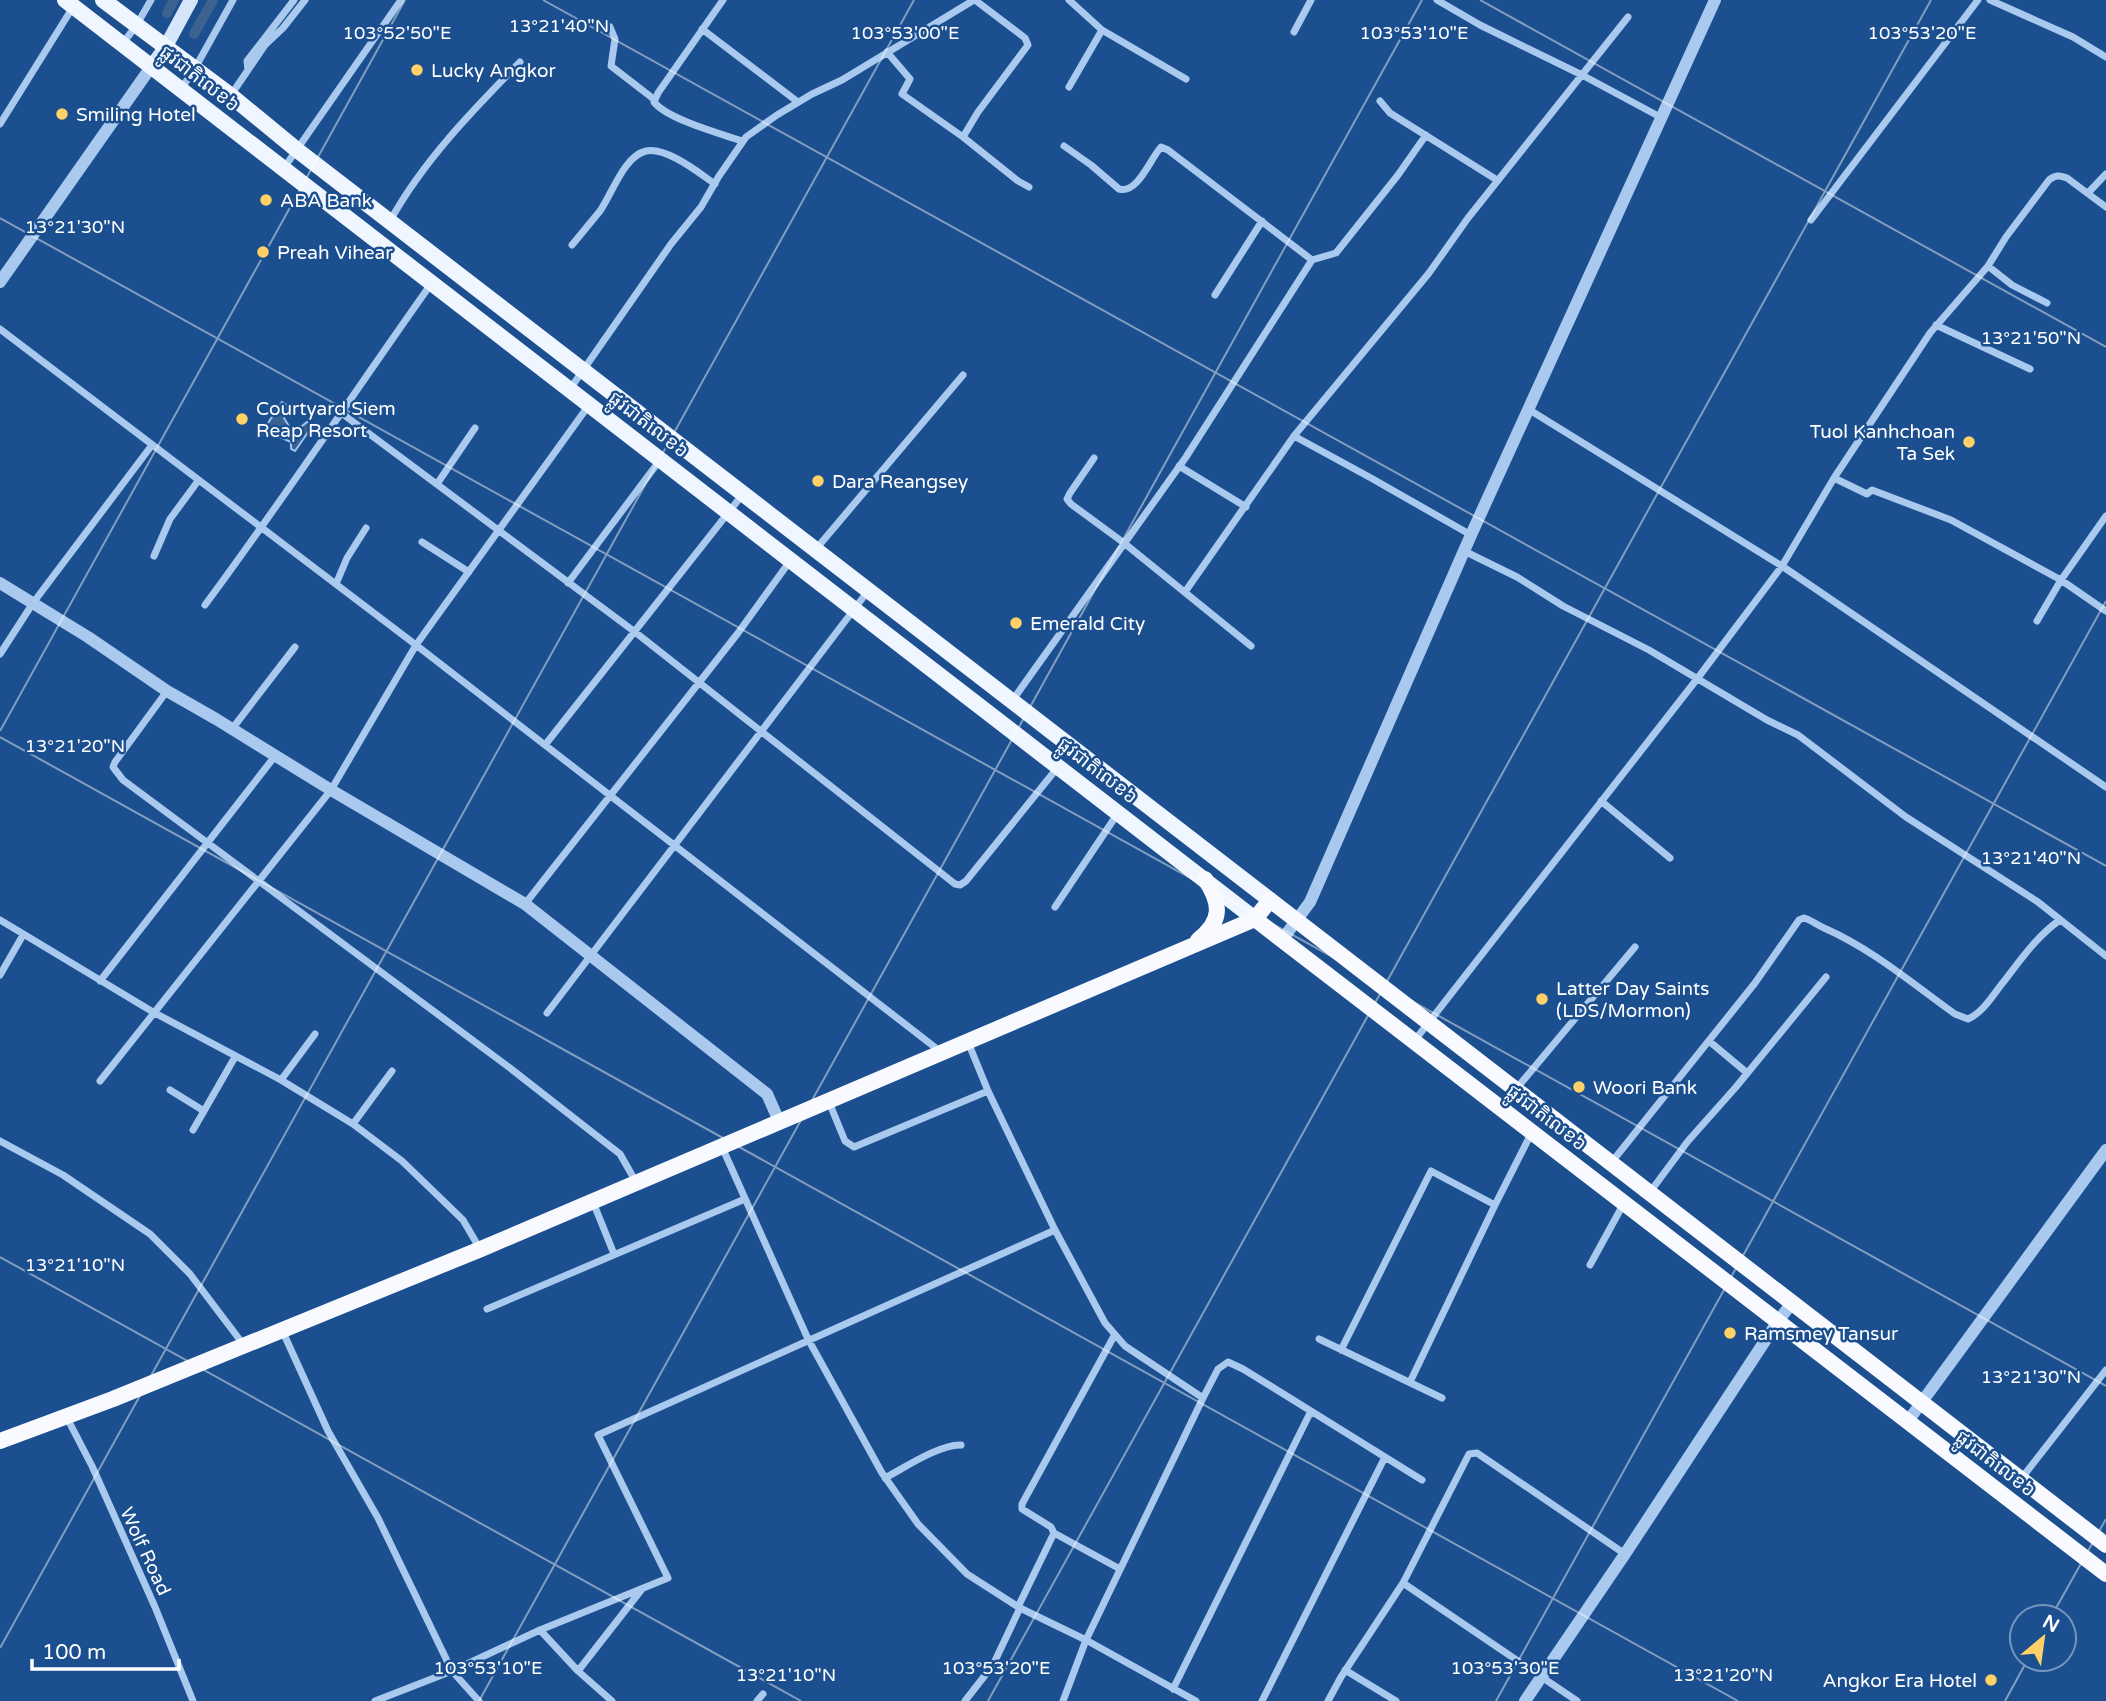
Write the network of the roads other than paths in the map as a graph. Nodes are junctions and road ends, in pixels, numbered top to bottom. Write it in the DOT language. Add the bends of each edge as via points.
graph roads {
  1 [pos="103,0"];
  2 [pos="151,0"];
  3 [pos="191,0"];
  4 [pos="233,0"];
  5 [pos="293,0"];
  6 [pos="305,0"];
  7 [pos="401,0"];
  8 [pos="723,0"];
  9 [pos="1069,0"];
  10 [pos="1311,0"];
  11 [pos="1437,0"];
  12 [pos="1715,0"];
  13 [pos="1978,0"];
  14 [pos="1990,0"];
  15 [pos="971,1"];
  16 [pos="69,3"];
  17 [pos="1628,17"];
  18 [pos="136,26"];
  19 [pos="610,27"];
  20 [pos="702,29"];
  21 [pos="1102,30"];
  22 [pos="1294,32"];
  23 [pos="122,44"];
  24 [pos="165,48"];
  25 [pos="887,52"];
  26 [pos="2106,57"];
  27 [pos="520,62"];
  28 [pos="151,67"];
  29 [pos="194,70"];
  30 [pos="248,70"];
  31 [pos="1582,75"];
  32 [pos="1186,79"];
  33 [pos="1069,87"];
  34 [pos="181,89"];
  35 [pos="230,95"];
  36 [pos="655,100"];
  37 [pos="1380,101"];
  38 [pos="798,102"];
  39 [pos="1662,118"];
  40 [pos="0,124"];
  41 [pos="1426,135"];
  42 [pos="963,138"];
  43 [pos="743,141"];
  44 [pos="1064,146"];
  45 [pos="297,150"];
  46 [pos="284,169"];
  47 [pos="2106,174"];
  48 [pos="1497,180"];
  49 [pos="715,184"];
  50 [pos="1029,187"];
  51 [pos="2088,193"];
  52 [pos="2106,207"];
  53 [pos="1811,220"];
  54 [pos="390,221"];
  55 [pos="1262,221"];
  56 [pos="572,245"];
  57 [pos="1312,260"];
  58 [pos="1988,266"];
  59 [pos="0,282"];
  60 [pos="432,283"];
  61 [pos="1214,295"];
  62 [pos="2047,303"];
  63 [pos="1936,325"];
  64 [pos="0,329"];
  65 [pos="2029,369"];
  66 [pos="583,370"];
  67 [pos="963,374"];
  68 [pos="570,390"];
  69 [pos="590,405"];
  70 [pos="1528,409"];
  71 [pos="340,412"];
  72 [pos="475,428"];
  73 [pos="1294,436"];
  74 [pos="152,445"];
  75 [pos="1094,458"];
  76 [pos="660,459"];
  77 [pos="1179,466"];
  78 [pos="1834,478"];
  79 [pos="198,481"];
  80 [pos="438,484"];
  81 [pos="744,494"];
  82 [pos="1245,507"];
  83 [pos="729,513"];
  84 [pos="2106,516"];
  85 [pos="262,528"];
  86 [pos="366,528"];
  87 [pos="498,531"];
  88 [pos="1471,535"];
  89 [pos="422,542"];
  90 [pos="1124,543"];
  91 [pos="816,550"];
  92 [pos="1464,551"];
  93 [pos="155,556"];
  94 [pos="791,560"];
  95 [pos="1782,566"];
  96 [pos="469,572"];
  97 [pos="2061,580"];
  98 [pos="0,583"];
  99 [pos="568,583"];
  100 [pos="336,584"];
  101 [pos="869,591"];
  102 [pos="1185,592"];
  103 [pos="33,603"];
  104 [pos="205,605"];
  105 [pos="855,609"];
  106 [pos="2106,611"];
  107 [pos="2037,621"];
  108 [pos="635,632"];
  109 [pos="416,645"];
  110 [pos="1251,646"];
  111 [pos="295,647"];
  112 [pos="0,654"];
  113 [pos="1697,679"];
  114 [pos="697,682"];
  115 [pos="167,691"];
  116 [pos="1012,701"];
  117 [pos="232,729"];
  118 [pos="761,731"];
  119 [pos="545,744"];
  120 [pos="275,756"];
  121 [pos="1058,766"];
  122 [pos="2106,787"];
  123 [pos="331,790"];
  124 [pos="610,795"];
  125 [pos="1601,801"];
  126 [pos="1118,812"];
  127 [pos="207,844"];
  128 [pos="675,847"];
  129 [pos="1670,858"];
  130 [pos="1205,879"];
  131 [pos="261,881"];
  132 [pos="1270,900"];
  133 [pos="525,904"];
  134 [pos="1055,907"];
  135 [pos="1255,919"];
  136 [pos="0,920"];
  137 [pos="1297,920"];
  138 [pos="2060,920"];
  139 [pos="23,935"];
  140 [pos="1282,940"];
  141 [pos="1635,947"];
  142 [pos="1187,948"];
  143 [pos="591,956"];
  144 [pos="2106,956"];
  145 [pos="0,975"];
  146 [pos="1826,976"];
  147 [pos="100,981"];
  148 [pos="153,1012"];
  149 [pos="547,1013"];
  150 [pos="1429,1023"];
  151 [pos="315,1034"];
  152 [pos="967,1041"];
  153 [pos="1414,1041"];
  154 [pos="1709,1041"];
  155 [pos="942,1052"];
  156 [pos="235,1057"];
  157 [pos="392,1070"];
  158 [pos="1746,1072"];
  159 [pos="281,1080"];
  160 [pos="100,1081"];
  161 [pos="170,1090"];
  162 [pos="1515,1090"];
  163 [pos="988,1091"];
  164 [pos="829,1100"];
  165 [pos="204,1111"];
  166 [pos="779,1121"];
  167 [pos="354,1124"];
  168 [pos="193,1130"];
  169 [pos="1533,1132"];
  170 [pos="0,1141"];
  171 [pos="722,1146"];
  172 [pos="2104,1156"];
  173 [pos="1611,1163"];
  174 [pos="637,1182"];
  175 [pos="1650,1193"];
  176 [pos="745,1199"];
  177 [pos="593,1202"];
  178 [pos="1624,1203"];
  179 [pos="1495,1205"];
  180 [pos="1055,1230"];
  181 [pos="481,1249"];
  182 [pos="614,1254"];
  183 [pos="1590,1265"];
  184 [pos="1792,1303"];
  185 [pos="487,1309"];
  186 [pos="1778,1321"];
  187 [pos="282,1330"];
  188 [pos="1114,1336"];
  189 [pos="808,1339"];
  190 [pos="1319,1339"];
  191 [pos="244,1345"];
  192 [pos="1341,1350"];
  193 [pos="2106,1370"];
  194 [pos="1410,1382"];
  195 [pos="1203,1398"];
  196 [pos="1442,1398"];
  197 [pos="1922,1403"];
  198 [pos="1311,1411"];
  199 [pos="66,1416"];
  200 [pos="1908,1421"];
  201 [pos="0,1441"];
  202 [pos="961,1446"];
  203 [pos="1385,1457"];
  204 [pos="885,1478"];
  205 [pos="2021,1479"];
  206 [pos="1422,1480"];
  207 [pos="1055,1533"];
  208 [pos="2106,1545"];
  209 [pos="1625,1554"];
  210 [pos="1120,1569"];
  211 [pos="2106,1574"];
  212 [pos="1403,1583"];
  213 [pos="642,1589"];
  214 [pos="1018,1608"];
  215 [pos="540,1630"];
  216 [pos="1086,1640"];
  217 [pos="1345,1670"];
  218 [pos="452,1671"];
  219 [pos="578,1671"];
  220 [pos="1541,1677"];
  221 [pos="1174,1689"];
  222 [pos="763,1694"];
  223 [pos="193,1701"];
  224 [pos="375,1701"];
  225 [pos="479,1701"];
  226 [pos="612,1701"];
  227 [pos="757,1701"];
  228 [pos="965,1701"];
  229 [pos="1063,1701"];
  230 [pos="1196,1701"];
  231 [pos="1262,1701"];
  232 [pos="1328,1701"];
  233 [pos="1396,1701"];
  234 [pos="1525,1701"];
  235 [pos="1577,1701"];
  1 -- 18 [label="main road, ផ្លូវជាតិលេខ៦"];
  2 -- 18 [label="street"];
  3 -- 24 [label="main road"];
  4 -- 29 [label="street"];
  5 -- 30 [label="street" via="247,61"];
  6 -- 30 [label="street"];
  7 -- 45 [label="street"];
  8 -- 20 [label="street"];
  9 -- 21 [label="street"];
  10 -- 22 [label="street"];
  11 -- 31 [label="street"];
  12 -- 39 [label="street"];
  13 -- 53 [label="street"];
  14 -- 26 [label="street"];
  15 -- 25 [label="street"];
  15 -- 42 [label="street" via="1025,38 1028,46"];
  16 -- 23 [label="main road, ផ្លូវជាតិលេខ៦"];
  16 -- 40 [label="street"];
  17 -- 31 [label="street"];
  18 -- 23 [label="street"];
  18 -- 24 [label="main road, ផ្លូវជាតិលេខ៦"];
  19 -- 36 [label="street" via="614,39 611,66"];
  20 -- 36 [label="street"];
  20 -- 38 [label="street"];
  21 -- 32 [label="street"];
  21 -- 33 [label="street"];
  23 -- 28 [label="main road, ផ្លូវជាតិលេខ៦"];
  24 -- 28 [label="main road"];
  24 -- 29 [label="main road, ផ្លូវជាតិលេខ៦"];
  25 -- 38 [label="street"];
  25 -- 42 [label="street" via="910,79 902,94"];
  27 -- 54 [label="street" via="424,168"];
  28 -- 34 [label="main road, ផ្លូវជាតិលេខ៦"];
  28 -- 59 [label="street"];
  29 -- 34 [label="street"];
  29 -- 35 [label="main road, ផ្លូវជាតិលេខ៦"];
  30 -- 35 [label="street"];
  31 -- 39 [label="street"];
  31 -- 48 [label="street"];
  34 -- 46 [label="main road, ផ្លូវជាតិលេខ៦"];
  35 -- 45 [label="main road, ផ្លូវជាតិលេខ៦"];
  36 -- 43 [label="street" via="666,112"];
  37 -- 41 [label="street" via="1390,113"];
  38 -- 43 [label="street"];
  39 -- 70 [label="street"];
  41 -- 48 [label="street"];
  41 -- 57 [label="street" via="1336,253"];
  42 -- 50 [label="street"];
  43 -- 49 [label="street"];
  44 -- 55 [label="street" via="1124,190 1136,184 1161,147"];
  45 -- 46 [label="street"];
  45 -- 54 [label="main road, ផ្លូវជាតិលេខ៦"];
  46 -- 60 [label="main road, ផ្លូវជាតិលេខ៦"];
  47 -- 51 [label="street"];
  48 -- 73 [label="street" via="1429,273"];
  49 -- 56 [label="street" via="680,160 646,151 622,172 602,208"];
  49 -- 66 [label="street"];
  51 -- 52 [label="street"];
  51 -- 58 [label="street" via="2067,178 2053,177"];
  54 -- 66 [label="main road, ផ្លូវជាតិលេខ៦"];
  55 -- 57 [label="street"];
  55 -- 61 [label="street"];
  57 -- 77 [label="street"];
  58 -- 62 [label="street" via="2005,281"];
  58 -- 63 [label="street"];
  60 -- 68 [label="main road, ផ្លូវជាតិលេខ៦"];
  60 -- 71 [label="street"];
  63 -- 65 [label="street"];
  63 -- 78 [label="street"];
  64 -- 74 [label="street"];
  66 -- 68 [label="street"];
  66 -- 81 [label="main road, ផ្លូវជាតិលេខ៦"];
  67 -- 91 [label="street"];
  68 -- 69 [label="main road, ផ្លូវជាតិលេខ៦"];
  69 -- 76 [label="main road, ផ្លូវជាតិលេខ៦"];
  69 -- 87 [label="street"];
  70 -- 88 [label="street"];
  70 -- 95 [label="street"];
  71 -- 80 [label="street"];
  71 -- 85 [label="street"];
  72 -- 80 [label="street"];
  73 -- 82 [label="street"];
  73 -- 88 [label="street"];
  74 -- 79 [label="street"];
  74 -- 103 [label="street"];
  75 -- 90 [label="street" via="1067,499"];
  76 -- 83 [label="main road, ផ្លូវជាតិលេខ៦"];
  76 -- 99 [label="street"];
  77 -- 82 [label="street"];
  77 -- 90 [label="street"];
  78 -- 95 [label="street"];
  78 -- 97 [label="street" via="1867,494 1872,490 1951,520"];
  79 -- 85 [label="street"];
  79 -- 93 [label="street" via="165,528"];
  80 -- 87 [label="street"];
  81 -- 83 [label="street"];
  81 -- 91 [label="main road, ផ្លូវជាតិលេខ៦"];
  82 -- 102 [label="street"];
  83 -- 94 [label="main road, ផ្លូវជាតិលេខ៦"];
  83 -- 108 [label="street"];
  84 -- 97 [label="street"];
  85 -- 100 [label="street"];
  85 -- 104 [label="street"];
  86 -- 100 [label="street"];
  87 -- 96 [label="street"];
  87 -- 99 [label="street"];
  88 -- 92 [label="street"];
  89 -- 96 [label="street"];
  90 -- 102 [label="street"];
  90 -- 116 [label="street"];
  91 -- 101 [label="main road, ផ្លូវជាតិលេខ៦"];
  92 -- 113 [label="street"];
  92 -- 137 [label="street" via="1310,902"];
  94 -- 105 [label="main road, ផ្លូវជាតិលេខ៦"];
  94 -- 114 [label="street"];
  95 -- 113 [label="street"];
  95 -- 122 [label="street"];
  96 -- 109 [label="street"];
  97 -- 106 [label="street"];
  97 -- 107 [label="street"];
  98 -- 103 [label="street"];
  99 -- 108 [label="street"];
  100 -- 109 [label="street"];
  101 -- 105 [label="street"];
  101 -- 116 [label="main road, ផ្លូវជាតិលេខ៦"];
  102 -- 110 [label="street"];
  103 -- 112 [label="street"];
  103 -- 115 [label="street"];
  105 -- 118 [label="street"];
  105 -- 121 [label="main road, ផ្លូវជាតិលេខ៦"];
  108 -- 114 [label="street"];
  108 -- 119 [label="street"];
  109 -- 119 [label="street"];
  109 -- 123 [label="street"];
  111 -- 117 [label="street"];
  113 -- 125 [label="street"];
  113 -- 138 [label="street" via="1798,735 1906,817"];
  114 -- 118 [label="street"];
  114 -- 124 [label="street"];
  115 -- 117 [label="street"];
  115 -- 127 [label="street" via="113,767 123,780"];
  116 -- 132 [label="main road, ផ្លូវជាតិលេខ៦"];
  117 -- 120 [label="street"];
  118 -- 121 [label="street" via="960,885"];
  118 -- 128 [label="street"];
  119 -- 124 [label="street"];
  120 -- 123 [label="street"];
  120 -- 127 [label="street"];
  121 -- 126 [label="main road, ផ្លូវជាតិលេខ៦"];
  123 -- 131 [label="street"];
  123 -- 133 [label="street"];
  124 -- 128 [label="street"];
  124 -- 133 [label="street"];
  125 -- 129 [label="street"];
  125 -- 150 [label="street"];
  126 -- 130 [label="main road, ផ្លូវជាតិលេខ៦"];
  126 -- 134 [label="street"];
  127 -- 131 [label="street"];
  127 -- 147 [label="street"];
  128 -- 143 [label="street"];
  128 -- 155 [label="street"];
  130 -- 135 [label="main road, ផ្លូវជាតិលេខ៦"];
  130 -- 142 [label="highway" via="1216,895 1218,910 1208,932"];
  131 -- 148 [label="street"];
  131 -- 174 [label="street" via="620,1154"];
  132 -- 135 [label="highway"];
  132 -- 137 [label="highway, ផ្លូវជាតិលេខ៦"];
  133 -- 143 [label="street"];
  135 -- 140 [label="highway, ផ្លូវជាតិលេខ៦"];
  135 -- 142 [label="highway"];
  136 -- 139 [label="street"];
  137 -- 140 [label="street"];
  137 -- 150 [label="highway, ផ្លូវជាតិលេខ៦"];
  138 -- 144 [label="street"];
  138 -- 154 [label="street" via="1968,1019 1852,941 1804,918"];
  139 -- 145 [label="street"];
  139 -- 147 [label="street"];
  140 -- 153 [label="highway, ផ្លូវជាតិលេខ៦"];
  141 -- 162 [label="street"];
  142 -- 152 [label="highway"];
  143 -- 149 [label="street"];
  143 -- 166 [label="street" via="766,1094"];
  146 -- 158 [label="street"];
  147 -- 148 [label="street"];
  148 -- 156 [label="street"];
  148 -- 160 [label="street"];
  150 -- 153 [label="street"];
  150 -- 162 [label="highway, ផ្លូវជាតិលេខ៦"];
  151 -- 159 [label="street"];
  152 -- 155 [label="highway"];
  152 -- 163 [label="street"];
  153 -- 169 [label="highway, ផ្លូវជាតិលេខ៦"];
  154 -- 158 [label="street"];
  154 -- 173 [label="street"];
  155 -- 164 [label="highway"];
  156 -- 159 [label="street"];
  156 -- 165 [label="street"];
  157 -- 167 [label="street"];
  158 -- 175 [label="street"];
  159 -- 167 [label="street"];
  161 -- 165 [label="street"];
  162 -- 173 [label="highway, ផ្លូវជាតិលេខ៦"];
  163 -- 164 [label="street" via="854,1147 845,1142"];
  163 -- 180 [label="street"];
  164 -- 166 [label="highway"];
  165 -- 168 [label="street"];
  166 -- 171 [label="highway"];
  167 -- 181 [label="street" via="402,1161 463,1220"];
  169 -- 178 [label="highway, ផ្លូវជាតិលេខ៦"];
  169 -- 179 [label="street"];
  170 -- 191 [label="street" via="62,1175 150,1234 190,1274"];
  171 -- 174 [label="highway"];
  171 -- 176 [label="street"];
  172 -- 197 [label="street"];
  173 -- 175 [label="highway, ផ្លូវជាតិលេខ៦"];
  174 -- 177 [label="highway"];
  175 -- 184 [label="highway, ផ្លូវជាតិលេខ៦"];
  176 -- 182 [label="street"];
  176 -- 189 [label="street"];
  177 -- 181 [label="highway"];
  177 -- 182 [label="street"];
  178 -- 183 [label="street"];
  178 -- 186 [label="highway, ផ្លូវជាតិលេខ៦"];
  179 -- 192 [label="street" via="1432,1171"];
  179 -- 194 [label="street"];
  180 -- 188 [label="street"];
  180 -- 189 [label="street"];
  181 -- 187 [label="highway"];
  182 -- 185 [label="street"];
  184 -- 186 [label="street"];
  184 -- 197 [label="highway, ផ្លូវជាតិលេខ៦"];
  186 -- 200 [label="highway, ផ្លូវជាតិលេខ៦"];
  186 -- 209 [label="street"];
  187 -- 191 [label="highway"];
  187 -- 218 [label="street" via="328,1431 378,1518"];
  188 -- 195 [label="street"];
  188 -- 207 [label="street" via="1021,1507"];
  189 -- 204 [label="street"];
  189 -- 213 [label="street" via="598,1435 668,1578"];
  190 -- 192 [label="street"];
  191 -- 199 [label="highway"];
  192 -- 194 [label="street"];
  193 -- 205 [label="street"];
  194 -- 196 [label="street"];
  195 -- 198 [label="street" via="1217,1369 1228,1362"];
  195 -- 210 [label="street"];
  197 -- 200 [label="street"];
  197 -- 205 [label="highway, ផ្លូវជាតិលេខ៦"];
  198 -- 203 [label="street"];
  198 -- 221 [label="street"];
  199 -- 201 [label="highway"];
  199 -- 223 [label="street, Wolf Road" via="155,1607"];
  200 -- 211 [label="highway, ផ្លូវជាតិលេខ៦"];
  202 -- 204 [label="street" via="942,1449"];
  203 -- 206 [label="street"];
  203 -- 231 [label="street"];
  204 -- 214 [label="street" via="918,1524 952,1560"];
  205 -- 208 [label="highway, ផ្លូវជាតិលេខ៦"];
  207 -- 210 [label="street"];
  207 -- 214 [label="street"];
  209 -- 212 [label="street" via="1473,1453 1467,1455"];
  209 -- 220 [label="street"];
  210 -- 216 [label="street"];
  212 -- 217 [label="street"];
  212 -- 220 [label="street"];
  213 -- 215 [label="street"];
  213 -- 219 [label="street"];
  214 -- 216 [label="street"];
  214 -- 228 [label="street" via="993,1665"];
  215 -- 218 [label="street"];
  215 -- 219 [label="street"];
  216 -- 221 [label="street"];
  216 -- 229 [label="street"];
  217 -- 232 [label="street"];
  217 -- 233 [label="street"];
  218 -- 224 [label="street"];
  218 -- 225 [label="street"];
  219 -- 226 [label="street"];
  220 -- 234 [label="street"];
  220 -- 235 [label="street"];
  221 -- 230 [label="street"];
  222 -- 227 [label="street"];
}
